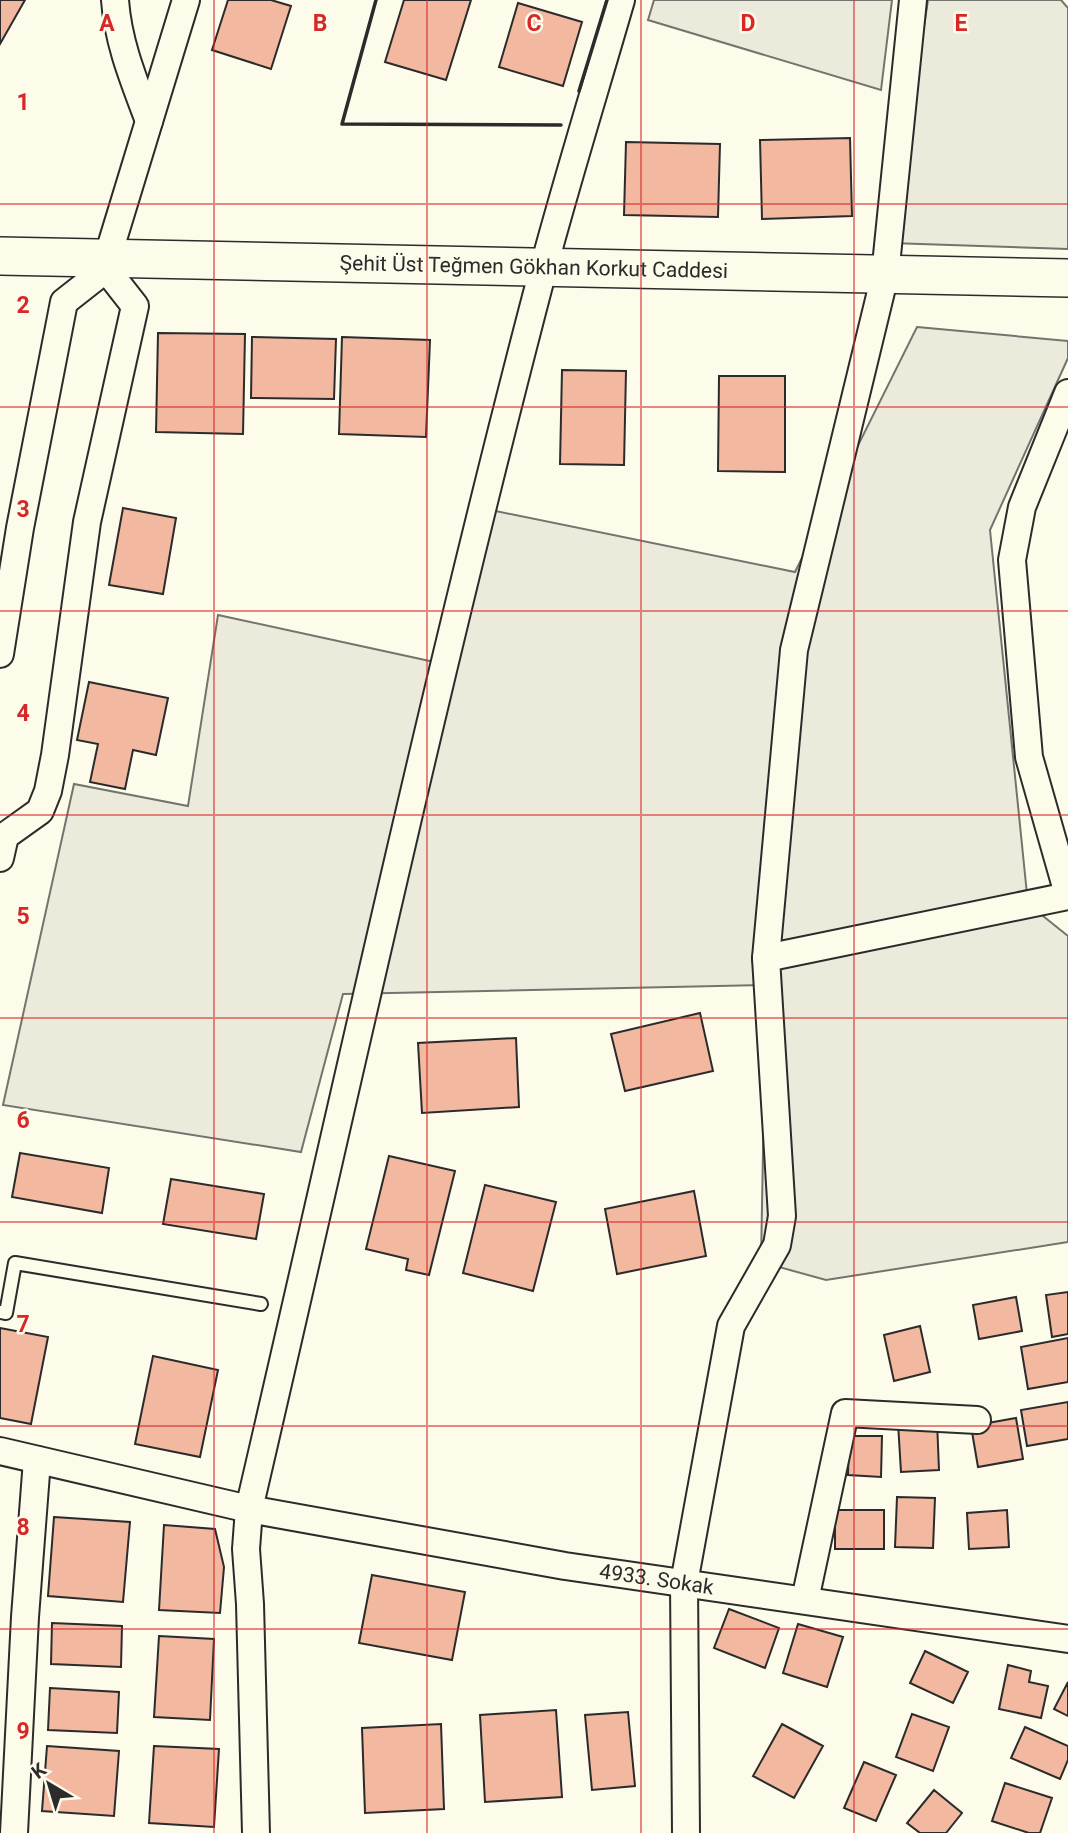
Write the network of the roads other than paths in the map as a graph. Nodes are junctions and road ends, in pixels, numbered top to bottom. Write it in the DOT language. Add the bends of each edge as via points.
graph roads {
  1 [pos="114,0"];
  2 [pos="186,0"];
  3 [pos="621,0"];
  4 [pos="913,0"];
  5 [pos="149,121"];
  6 [pos="0,256"];
  7 [pos="106,264"];
  8 [pos="544,268"];
  9 [pos="885,275"];
  10 [pos="1068,278"];
  11 [pos="1068,393"];
  12 [pos="0,654"];
  13 [pos="2,841"];
  14 [pos="1068,895"];
  15 [pos="766,958"];
  16 [pos="261,1304"];
  17 [pos="0,1312"];
  18 [pos="978,1420"];
  19 [pos="0,1451"];
  20 [pos="37,1460"];
  21 [pos="248,1509"];
  22 [pos="684,1583"];
  23 [pos="805,1600"];
  24 [pos="1068,1639"];
  25 [pos="14,1833"];
  26 [pos="256,1833"];
  27 [pos="686,1833"];
  1 -- 5 [label="street" via="124,51"];
  2 -- 5 [label="street"];
  3 -- 8 [label="street"];
  4 -- 9 [label="street"];
  5 -- 7 [label="street"];
  6 -- 7 [label="street, Şehit Üst Teğmen Gökhan Korkut Caddesi"];
  7 -- 8 [label="street, Şehit Üst Teğmen Gökhan Korkut Caddesi"];
  7 -- 12 [label="street" via="64,302 15,528"];
  7 -- 13 [label="street" via="135,306 87,522 55,755 40,811"];
  8 -- 9 [label="street, Şehit Üst Teğmen Gökhan Korkut Caddesi"];
  8 -- 21 [label="street" via="408,815"];
  9 -- 10 [label="street, Şehit Üst Teğmen Gökhan Korkut Caddesi"];
  9 -- 15 [label="street" via="794,650"];
  11 -- 14 [label="street" via="1022,508 1012,560 1029,757"];
  14 -- 15 [label="street"];
  15 -- 22 [label="street" via="782,1216 777,1245 731,1326"];
  16 -- 17 [label="lane" via="15,1263 6,1313"];
  18 -- 23 [label="street" via="845,1413"];
  19 -- 20 [label="street, 4933. Sokak"];
  20 -- 21 [label="street, 4933. Sokak"];
  20 -- 25 [label="street"];
  21 -- 22 [label="street, 4933. Sokak"];
  21 -- 26 [label="street"];
  22 -- 23 [label="street, 4933. Sokak"];
  22 -- 27 [label="street"];
  23 -- 24 [label="street, 4933. Sokak"];
}
